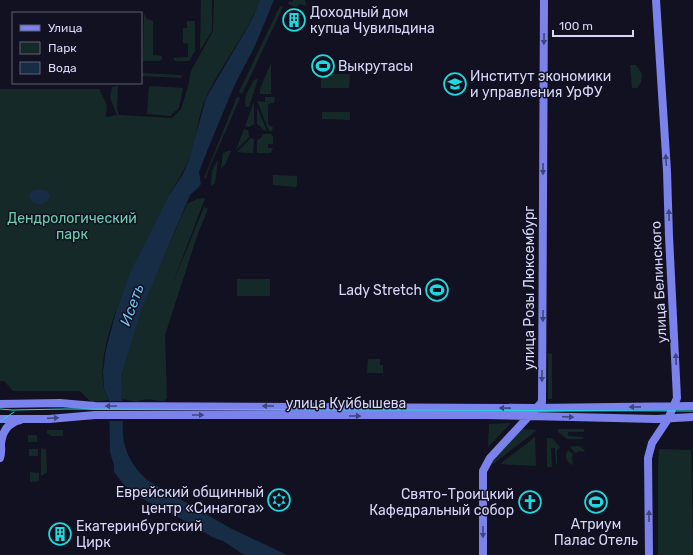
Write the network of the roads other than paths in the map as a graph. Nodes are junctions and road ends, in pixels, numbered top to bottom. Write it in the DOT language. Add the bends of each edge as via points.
graph roads {
  1 [pos="544,0"];
  2 [pos="656,0"];
  3 [pos="0,400"];
  4 [pos="0,404"];
  5 [pos="37,404"];
  6 [pos="159,406"];
  7 [pos="541,406"];
  8 [pos="693,406"];
  9 [pos="674,407"];
  10 [pos="159,415"];
  11 [pos="529,416"];
  12 [pos="551,416"];
  13 [pos="693,417"];
  14 [pos="37,418"];
  15 [pos="0,419"];
  16 [pos="668,419"];
  17 [pos="0,458"];
  18 [pos="483,555"];
  19 [pos="649,555"];
  1 -- 7 [label="main road, улица Розы Люксембург, one-way"];
  9 -- 2 [label="main road, улица Белинского, one-way" via="678,398 675,330"];
  3 -- 5 [label="main road" via="26,400"];
  4 -- 5 [label="main road, улица Куйбышева"];
  6 -- 5 [label="main road, улица Куйбышева, one-way"];
  7 -- 6 [label="main road, улица Куйбышева, one-way"];
  6 -- 10 [label="main road"];
  9 -- 7 [label="main road, улица Куйбышева, one-way"];
  7 -- 11 [label="main road"];
  7 -- 12 [label="main road"];
  8 -- 9 [label="main road, улица Куйбышева"];
  9 -- 16 [label="main road, улица Белинского"];
  10 -- 11 [label="main road, улица Куйбышева, one-way"];
  14 -- 10 [label="main road, улица Куйбышева, one-way"];
  11 -- 12 [label="main road, улица Куйбышева"];
  11 -- 18 [label="main road, one-way" via="490,458 483,471"];
  12 -- 16 [label="main road, улица Куйбышева, one-way"];
  13 -- 16 [label="main road, улица Куйбышева"];
  14 -- 15 [label="main road, улица Куйбышева"];
  14 -- 17 [label="main road" via="18,420 6,428"];
  19 -- 16 [label="main road, улица Белинского, one-way" via="649,448"];
}
